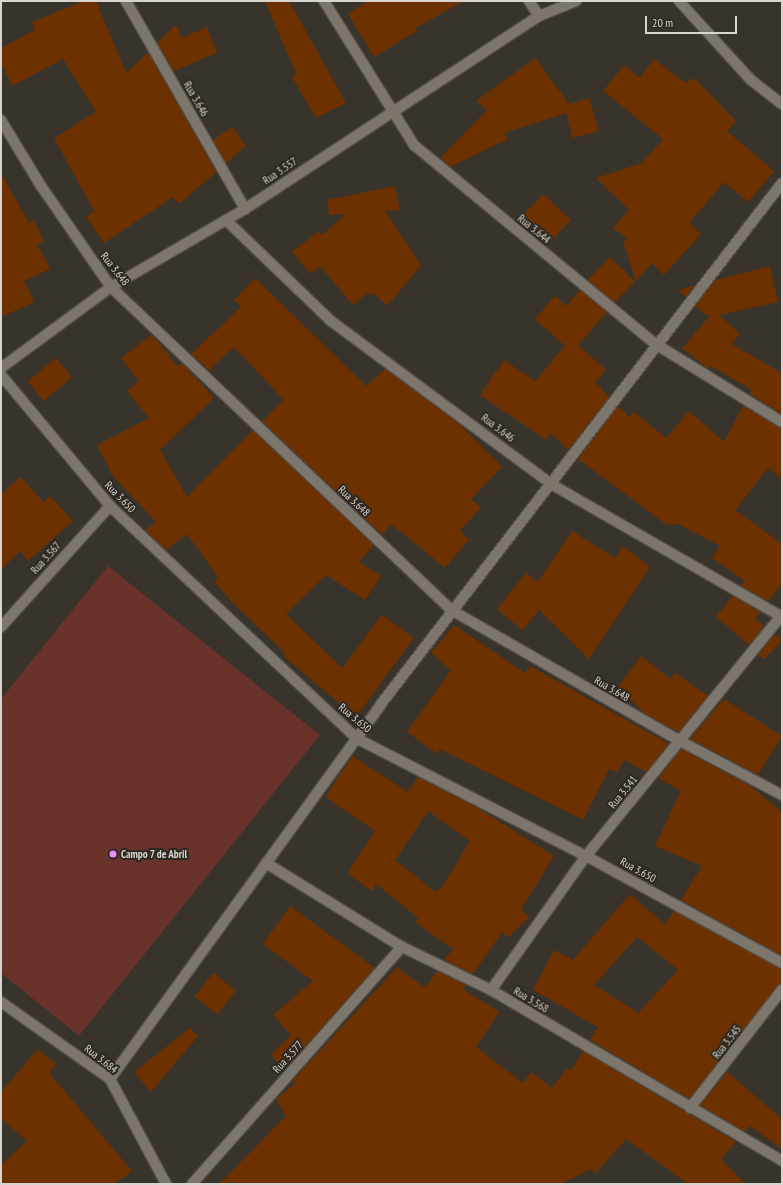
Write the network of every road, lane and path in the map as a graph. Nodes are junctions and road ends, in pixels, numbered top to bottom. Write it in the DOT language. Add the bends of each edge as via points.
graph roads {
  1 [pos="126,1"];
  2 [pos="324,1"];
  3 [pos="529,1"];
  4 [pos="576,1"];
  5 [pos="679,1"];
  6 [pos="539,16"];
  7 [pos="782,104"];
  8 [pos="392,111"];
  9 [pos="1,120"];
  10 [pos="782,183"];
  11 [pos="245,209"];
  12 [pos="226,220"];
  13 [pos="111,288"];
  14 [pos="657,345"];
  15 [pos="1,368"];
  16 [pos="1,374"];
  17 [pos="782,422"];
  18 [pos="551,484"];
  19 [pos="110,506"];
  20 [pos="453,611"];
  21 [pos="782,616"];
  22 [pos="1,627"];
  23 [pos="356,738"];
  24 [pos="680,741"];
  25 [pos="782,795"];
  26 [pos="586,856"];
  27 [pos="266,863"];
  28 [pos="402,947"];
  29 [pos="782,963"];
  30 [pos="490,990"];
  31 [pos="782,990"];
  32 [pos="1,1002"];
  33 [pos="110,1079"];
  34 [pos="690,1108"];
  35 [pos="782,1161"];
  36 [pos="166,1184"];
  37 [pos="192,1184"];
  1 -- 11 [label="street, Rua 3.646"];
  2 -- 8 [label="street, Rua 3.644"];
  3 -- 6 [label="street"];
  4 -- 6 [label="street, Rua 3.557"];
  5 -- 7 [label="street" via="751,80"];
  6 -- 8 [label="street, Rua 3.557"];
  8 -- 11 [label="street, Rua 3.557"];
  8 -- 14 [label="street, Rua 3.644" via="414,145"];
  9 -- 13 [label="street, Rua 3.648" via="40,186"];
  10 -- 14 [label="street"];
  11 -- 12 [label="street, Rua 3.557"];
  12 -- 13 [label="street, Rua 3.557"];
  12 -- 18 [label="street, Rua 3.646" via="331,321"];
  13 -- 15 [label="street, Rua 3.557"];
  13 -- 20 [label="street, Rua 3.648"];
  14 -- 17 [label="street, Rua 3.644"];
  14 -- 18 [label="street"];
  16 -- 19 [label="street, Rua 3.650"];
  18 -- 20 [label="street"];
  18 -- 21 [label="street, Rua 3.646"];
  19 -- 22 [label="street, Rua 3.567"];
  19 -- 23 [label="street, Rua 3.650"];
  20 -- 23 [label="street"];
  20 -- 24 [label="street, Rua 3.648"];
  21 -- 24 [label="street, Rua 3.541"];
  23 -- 26 [label="street, Rua 3.650"];
  23 -- 27 [label="street"];
  24 -- 25 [label="street, Rua 3.648"];
  24 -- 26 [label="street, Rua 3.541"];
  26 -- 29 [label="street, Rua 3.650"];
  26 -- 30 [label="street, Rua 3.541"];
  27 -- 28 [label="street, Rua 3.568"];
  27 -- 33 [label="street"];
  28 -- 30 [label="street, Rua 3.568"];
  28 -- 37 [label="street, Rua 3.577"];
  30 -- 34 [label="street, Rua 3.568"];
  31 -- 34 [label="street, Rua 3.545"];
  32 -- 33 [label="street, Rua 3.684"];
  33 -- 36 [label="street, Rua 3.684"];
  34 -- 35 [label="street, Rua 3.568"];
}
